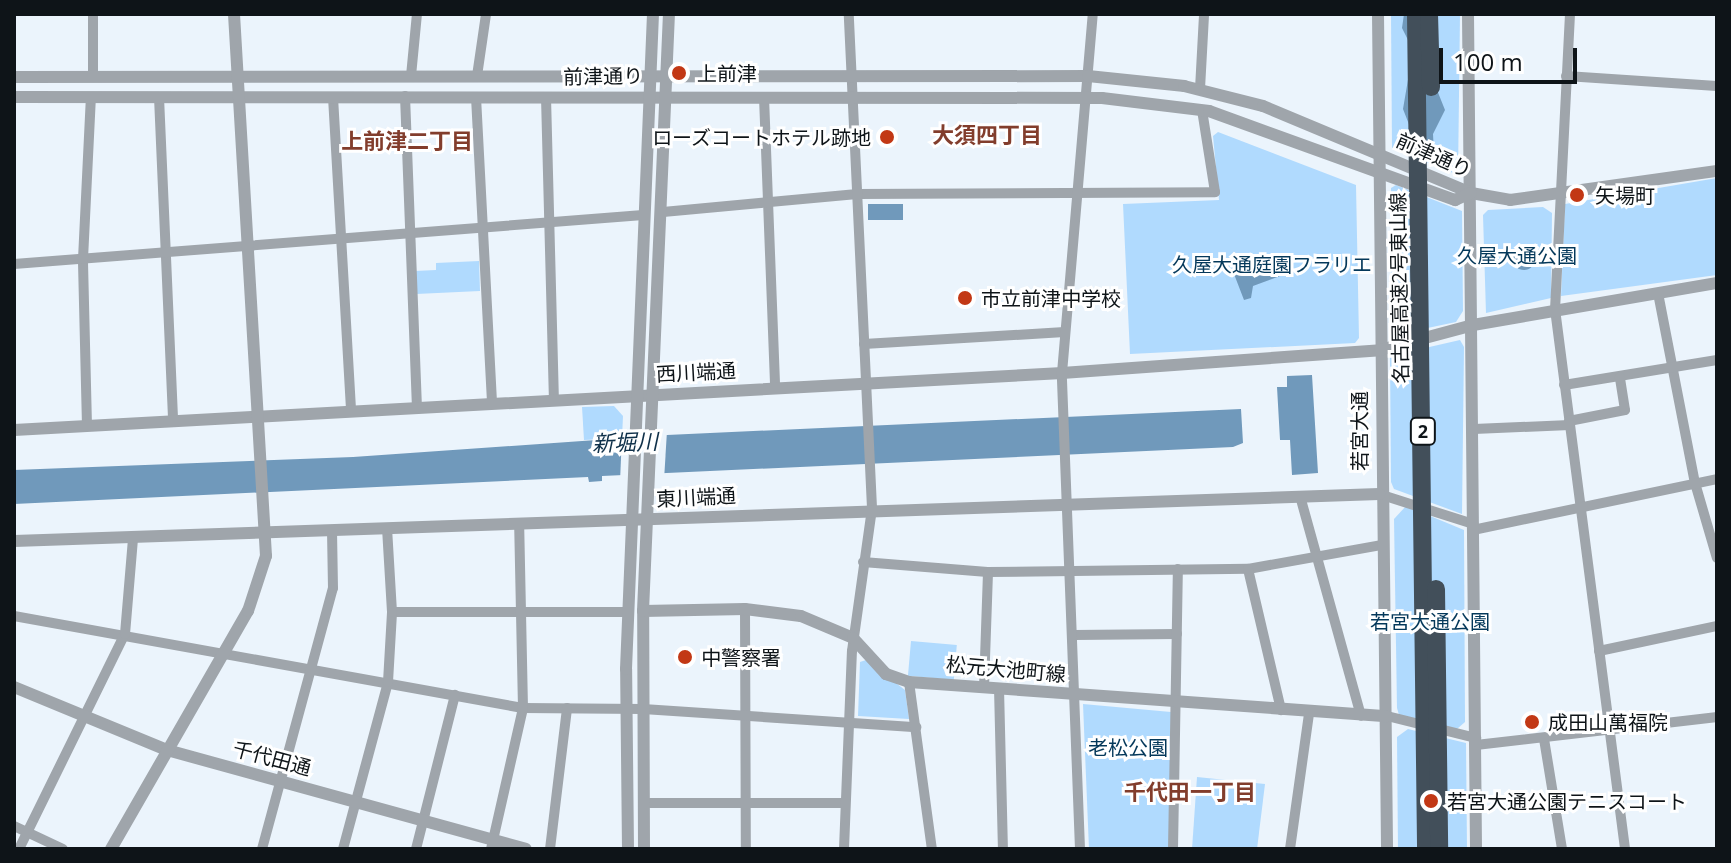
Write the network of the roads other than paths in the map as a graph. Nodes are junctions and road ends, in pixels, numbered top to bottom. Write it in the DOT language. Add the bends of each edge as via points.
graph roads {
  1 [pos="93,14"];
  2 [pos="234,14"];
  3 [pos="417,14"];
  4 [pos="486,14"];
  5 [pos="653,14"];
  6 [pos="669,14"];
  7 [pos="849,14"];
  8 [pos="1093,14"];
  9 [pos="1204,14"];
  10 [pos="1378,14"];
  11 [pos="1416,14"];
  12 [pos="1429,14"];
  13 [pos="1468,14"];
  14 [pos="1570,14"];
  15 [pos="666,74"];
  16 [pos="237,75"];
  17 [pos="650,75"];
  18 [pos="852,75"];
  19 [pos="93,76"];
  20 [pos="411,76"];
  21 [pos="477,76"];
  22 [pos="1088,76"];
  23 [pos="1566,76"];
  24 [pos="14,77"];
  25 [pos="1717,86"];
  26 [pos="1200,89"];
  27 [pos="648,95"];
  28 [pos="405,96"];
  29 [pos="666,96"];
  30 [pos="14,97"];
  31 [pos="91,97"];
  32 [pos="159,97"];
  33 [pos="240,97"];
  34 [pos="333,97"];
  35 [pos="476,97"];
  36 [pos="546,97"];
  37 [pos="764,97"];
  38 [pos="851,98"];
  39 [pos="1086,104"];
  40 [pos="1202,110"];
  41 [pos="1379,153"];
  42 [pos="1717,171"];
  43 [pos="1378,173"];
  44 [pos="1076,193"];
  45 [pos="1471,193"];
  46 [pos="857,194"];
  47 [pos="1558,197"];
  48 [pos="768,203"];
  49 [pos="663,212"];
  50 [pos="643,215"];
  51 [pos="551,221"];
  52 [pos="482,225"];
  53 [pos="411,232"];
  54 [pos="340,238"];
  55 [pos="247,247"];
  56 [pos="165,253"];
  57 [pos="83,259"];
  58 [pos="14,264"];
  59 [pos="1717,283"];
  60 [pos="1658,293"];
  61 [pos="1555,309"];
  62 [pos="1473,325"];
  63 [pos="1065,332"];
  64 [pos="864,344"];
  65 [pos="1380,350"];
  66 [pos="1717,360"];
  67 [pos="1674,368"];
  68 [pos="1062,373"];
  69 [pos="1620,377"];
  70 [pos="866,383"];
  71 [pos="1564,385"];
  72 [pos="775,388"];
  73 [pos="637,394"];
  74 [pos="652,394"];
  75 [pos="554,399"];
  76 [pos="492,402"];
  77 [pos="417,407"];
  78 [pos="351,411"];
  79 [pos="257,418"];
  80 [pos="173,422"];
  81 [pos="1570,423"];
  82 [pos="87,426"];
  83 [pos="1474,429"];
  84 [pos="14,430"];
  85 [pos="1717,479"];
  86 [pos="1695,483"];
  87 [pos="1379,494"];
  88 [pos="1300,496"];
  89 [pos="1068,502"];
  90 [pos="872,508"];
  91 [pos="1581,509"];
  92 [pos="632,520"];
  93 [pos="646,520"];
  94 [pos="519,524"];
  95 [pos="1473,527"];
  96 [pos="387,528"];
  97 [pos="332,530"];
  98 [pos="265,532"];
  99 [pos="133,538"];
  100 [pos="14,541"];
  101 [pos="1381,545"];
  102 [pos="1317,557"];
  103 [pos="1717,558"];
  104 [pos="863,562"];
  105 [pos="1178,569"];
  106 [pos="1248,569"];
  107 [pos="1071,571"];
  108 [pos="988,572"];
  109 [pos="745,609"];
  110 [pos="523,611"];
  111 [pos="392,612"];
  112 [pos="636,612"];
  113 [pos="14,616"];
  114 [pos="1717,626"];
  115 [pos="125,634"];
  116 [pos="1177,634"];
  117 [pos="1074,635"];
  118 [pos="853,638"];
  119 [pos="224,651"];
  120 [pos="1599,651"];
  121 [pos="312,668"];
  122 [pos="388,682"];
  123 [pos="909,682"];
  124 [pos="14,687"];
  125 [pos="984,687"];
  126 [pos="999,688"];
  127 [pos="455,695"];
  128 [pos="1076,695"];
  129 [pos="1176,702"];
  130 [pos="523,708"];
  131 [pos="567,708"];
  132 [pos="626,709"];
  133 [pos="643,709"];
  134 [pos="1281,710"];
  135 [pos="1309,713"];
  136 [pos="85,716"];
  137 [pos="745,716"];
  138 [pos="1361,716"];
  139 [pos="1387,716"];
  140 [pos="1717,717"];
  141 [pos="847,722"];
  142 [pos="916,727"];
  143 [pos="1609,731"];
  144 [pos="1544,739"];
  145 [pos="1476,741"];
  146 [pos="167,750"];
  147 [pos="280,781"];
  148 [pos="356,802"];
  149 [pos="644,803"];
  150 [pos="844,803"];
  151 [pos="747,804"];
  152 [pos="423,820"];
  153 [pos="14,826"];
  154 [pos="28,832"];
  155 [pos="492,844"];
  156 [pos="19,849"];
  157 [pos="63,849"];
  158 [pos="111,849"];
  159 [pos="262,849"];
  160 [pos="343,849"];
  161 [pos="416,849"];
  162 [pos="526,849"];
  163 [pos="550,849"];
  164 [pos="628,849"];
  165 [pos="644,849"];
  166 [pos="746,849"];
  167 [pos="844,849"];
  168 [pos="932,849"];
  169 [pos="1003,849"];
  170 [pos="1080,849"];
  171 [pos="1173,849"];
  172 [pos="1290,849"];
  173 [pos="1387,849"];
  174 [pos="1426,849"];
  175 [pos="1439,849"];
  176 [pos="1476,849"];
  177 [pos="1562,849"];
  178 [pos="1625,849"];
  1 -- 19 [label="street"];
  2 -- 16 [label="street"];
  3 -- 20 [label="street"];
  4 -- 21 [label="street"];
  5 -- 17 [label="street"];
  6 -- 15 [label="street"];
  7 -- 18 [label="street"];
  8 -- 22 [label="street"];
  9 -- 26 [label="street"];
  10 -- 41 [label="street, 若宮大通"];
  11 -- 174 [label="highway, 名古屋高速2号東山線 / 2, bridge"];
  12 -- 175 [label="highway, 名古屋高速2号東山線 / 2, bridge"];
  13 -- 45 [label="street"];
  14 -- 23 [label="street"];
  15 -- 17 [label="street, 前津通り"];
  15 -- 18 [label="street, 前津通り"];
  15 -- 29 [label="street"];
  16 -- 19 [label="street, 前津通り"];
  16 -- 20 [label="street, 前津通り"];
  16 -- 33 [label="street"];
  17 -- 21 [label="street, 前津通り"];
  17 -- 27 [label="street"];
  18 -- 22 [label="street, 前津通り"];
  18 -- 38 [label="street"];
  19 -- 24 [label="street, 前津通り"];
  20 -- 21 [label="street, 前津通り"];
  22 -- 26 [label="street, 前津通り"];
  22 -- 39 [label="street"];
  23 -- 25 [label="street"];
  23 -- 47 [label="street"];
  26 -- 41 [label="street, 前津通り" via="1272,109"];
  27 -- 29 [label="street, 前津通り"];
  27 -- 36 [label="street, 前津通り"];
  27 -- 50 [label="street"];
  28 -- 34 [label="street, 前津通り"];
  28 -- 35 [label="street, 前津通り"];
  28 -- 53 [label="street"];
  29 -- 37 [label="street, 前津通り"];
  29 -- 49 [label="street"];
  30 -- 31 [label="street, 前津通り"];
  31 -- 32 [label="street, 前津通り"];
  31 -- 57 [label="street"];
  32 -- 33 [label="street, 前津通り"];
  32 -- 56 [label="street"];
  33 -- 34 [label="street, 前津通り"];
  33 -- 55 [label="street"];
  34 -- 54 [label="street"];
  35 -- 36 [label="street, 前津通り"];
  35 -- 52 [label="street"];
  36 -- 51 [label="street"];
  37 -- 38 [label="street, 前津通り"];
  37 -- 48 [label="street"];
  38 -- 39 [label="street, 前津通り"];
  38 -- 46 [label="street"];
  39 -- 40 [label="street, 前津通り"];
  39 -- 44 [label="street"];
  40 -- 43 [label="street, 前津通り"];
  40 -- 44 [label="street" via="1215,192"];
  41 -- 43 [label="street, 若宮大通"];
  41 -- 45 [label="street, 前津通り"];
  42 -- 47 [label="street"];
  43 -- 45 [label="street, 前津通り" via="1455,200"];
  43 -- 65 [label="street, 若宮大通"];
  44 -- 46 [label="street"];
  44 -- 63 [label="street"];
  45 -- 47 [label="street" via="1510,200"];
  45 -- 62 [label="street"];
  46 -- 48 [label="street"];
  46 -- 64 [label="street"];
  47 -- 61 [label="street"];
  48 -- 49 [label="street"];
  48 -- 72 [label="street"];
  49 -- 74 [label="street"];
  50 -- 51 [label="street"];
  50 -- 73 [label="street"];
  51 -- 52 [label="street"];
  51 -- 75 [label="street"];
  52 -- 53 [label="street"];
  52 -- 76 [label="street"];
  53 -- 54 [label="street"];
  53 -- 77 [label="street"];
  54 -- 55 [label="street"];
  54 -- 78 [label="street"];
  55 -- 56 [label="street"];
  55 -- 79 [label="street"];
  56 -- 57 [label="street"];
  56 -- 80 [label="street"];
  57 -- 58 [label="street"];
  57 -- 82 [label="street"];
  59 -- 60 [label="street, 西川端通"];
  60 -- 61 [label="street, 西川端通"];
  60 -- 67 [label="street"];
  61 -- 62 [label="street, 西川端通"];
  61 -- 71 [label="street"];
  62 -- 65 [label="street, 西川端通"];
  62 -- 83 [label="street"];
  63 -- 64 [label="street"];
  63 -- 68 [label="street"];
  64 -- 70 [label="street"];
  65 -- 68 [label="street, 西川端通"];
  65 -- 87 [label="street, 若宮大通"];
  66 -- 67 [label="street"];
  67 -- 69 [label="street"];
  67 -- 86 [label="street"];
  68 -- 70 [label="street, 西川端通"];
  68 -- 89 [label="street"];
  69 -- 71 [label="street"];
  69 -- 81 [label="street" via="1625,410"];
  70 -- 72 [label="street, 西川端通"];
  70 -- 90 [label="street"];
  71 -- 81 [label="street"];
  72 -- 74 [label="street, 西川端通"];
  73 -- 74 [label="street, 西川端通"];
  73 -- 75 [label="street, 西川端通"];
  73 -- 92 [label="street"];
  74 -- 93 [label="street"];
  75 -- 76 [label="street, 西川端通"];
  76 -- 77 [label="street, 西川端通"];
  77 -- 78 [label="street, 西川端通"];
  78 -- 79 [label="street, 西川端通"];
  79 -- 80 [label="street, 西川端通"];
  79 -- 98 [label="street"];
  80 -- 82 [label="street, 西川端通"];
  81 -- 83 [label="street"];
  81 -- 91 [label="street"];
  82 -- 84 [label="street, 西川端通"];
  83 -- 95 [label="street"];
  85 -- 86 [label="street"];
  86 -- 91 [label="street"];
  86 -- 103 [label="street"];
  87 -- 88 [label="street, 東川端通"];
  87 -- 95 [label="street"];
  87 -- 101 [label="street, 若宮大通"];
  88 -- 89 [label="street, 東川端通"];
  88 -- 102 [label="street"];
  89 -- 90 [label="street, 東川端通"];
  89 -- 107 [label="street"];
  90 -- 93 [label="street, 東川端通"];
  90 -- 104 [label="street"];
  91 -- 95 [label="street"];
  91 -- 120 [label="street"];
  92 -- 93 [label="street, 東川端通"];
  92 -- 94 [label="street, 東川端通"];
  92 -- 112 [label="street"];
  93 -- 112 [label="street"];
  94 -- 96 [label="street, 東川端通"];
  94 -- 110 [label="street"];
  95 -- 145 [label="street"];
  96 -- 97 [label="street, 東川端通"];
  96 -- 111 [label="street"];
  97 -- 98 [label="street, 東川端通"];
  97 -- 121 [label="street" via="333,588"];
  98 -- 99 [label="street, 東川端通"];
  98 -- 119 [label="street" via="257,592"];
  99 -- 100 [label="street, 東川端通"];
  99 -- 115 [label="street"];
  101 -- 102 [label="street"];
  101 -- 139 [label="street, 若宮大通"];
  102 -- 106 [label="street"];
  102 -- 138 [label="street"];
  104 -- 108 [label="street"];
  104 -- 118 [label="street"];
  105 -- 106 [label="street"];
  105 -- 107 [label="street"];
  105 -- 116 [label="street"];
  106 -- 134 [label="street"];
  107 -- 108 [label="street"];
  107 -- 117 [label="street"];
  108 -- 125 [label="street"];
  109 -- 112 [label="street, 松元大池町線"];
  109 -- 118 [label="street, 松元大池町線" via="801,616"];
  109 -- 137 [label="street"];
  110 -- 111 [label="street"];
  110 -- 112 [label="street"];
  110 -- 130 [label="street"];
  111 -- 122 [label="street"];
  112 -- 132 [label="street"];
  112 -- 133 [label="street"];
  113 -- 115 [label="street"];
  114 -- 120 [label="street"];
  115 -- 119 [label="street"];
  115 -- 136 [label="street"];
  116 -- 117 [label="street"];
  116 -- 129 [label="street"];
  117 -- 128 [label="street"];
  118 -- 123 [label="street, 松元大池町線" via="886,674"];
  118 -- 141 [label="street"];
  119 -- 121 [label="street"];
  119 -- 146 [label="street"];
  120 -- 143 [label="street"];
  121 -- 122 [label="street"];
  121 -- 147 [label="street"];
  122 -- 127 [label="street"];
  122 -- 148 [label="street"];
  123 -- 125 [label="street, 松元大池町線"];
  123 -- 142 [label="street"];
  124 -- 136 [label="street, 千代田通"];
  125 -- 126 [label="street, 松元大池町線"];
  126 -- 128 [label="street, 松元大池町線"];
  126 -- 169 [label="street"];
  127 -- 130 [label="street"];
  127 -- 152 [label="street"];
  128 -- 129 [label="street, 松元大池町線"];
  128 -- 170 [label="street"];
  129 -- 134 [label="street, 松元大池町線"];
  129 -- 171 [label="street"];
  130 -- 131 [label="street"];
  130 -- 155 [label="street"];
  131 -- 132 [label="street"];
  131 -- 163 [label="street"];
  132 -- 133 [label="street"];
  132 -- 164 [label="street"];
  133 -- 137 [label="street"];
  133 -- 149 [label="street"];
  134 -- 135 [label="street, 松元大池町線"];
  135 -- 138 [label="street, 松元大池町線"];
  135 -- 172 [label="street"];
  136 -- 146 [label="street, 千代田通"];
  136 -- 154 [label="street"];
  137 -- 141 [label="street"];
  137 -- 151 [label="street"];
  138 -- 139 [label="street, 松元大池町線"];
  139 -- 145 [label="street"];
  139 -- 173 [label="street, 若宮大通"];
  140 -- 143 [label="street"];
  141 -- 142 [label="street"];
  141 -- 150 [label="street"];
  142 -- 168 [label="street"];
  143 -- 144 [label="street"];
  143 -- 178 [label="street"];
  144 -- 145 [label="street"];
  144 -- 177 [label="street"];
  145 -- 176 [label="street"];
  146 -- 147 [label="street, 千代田通"];
  146 -- 158 [label="street"];
  147 -- 148 [label="street, 千代田通"];
  147 -- 159 [label="street"];
  148 -- 152 [label="street, 千代田通"];
  148 -- 160 [label="street"];
  149 -- 151 [label="street"];
  149 -- 165 [label="street"];
  150 -- 151 [label="street"];
  150 -- 167 [label="street"];
  151 -- 166 [label="street"];
  152 -- 155 [label="street, 千代田通"];
  152 -- 161 [label="street"];
  153 -- 154 [label="street"];
  154 -- 156 [label="street"];
  154 -- 157 [label="street"];
  155 -- 162 [label="street, 千代田通"];
}
